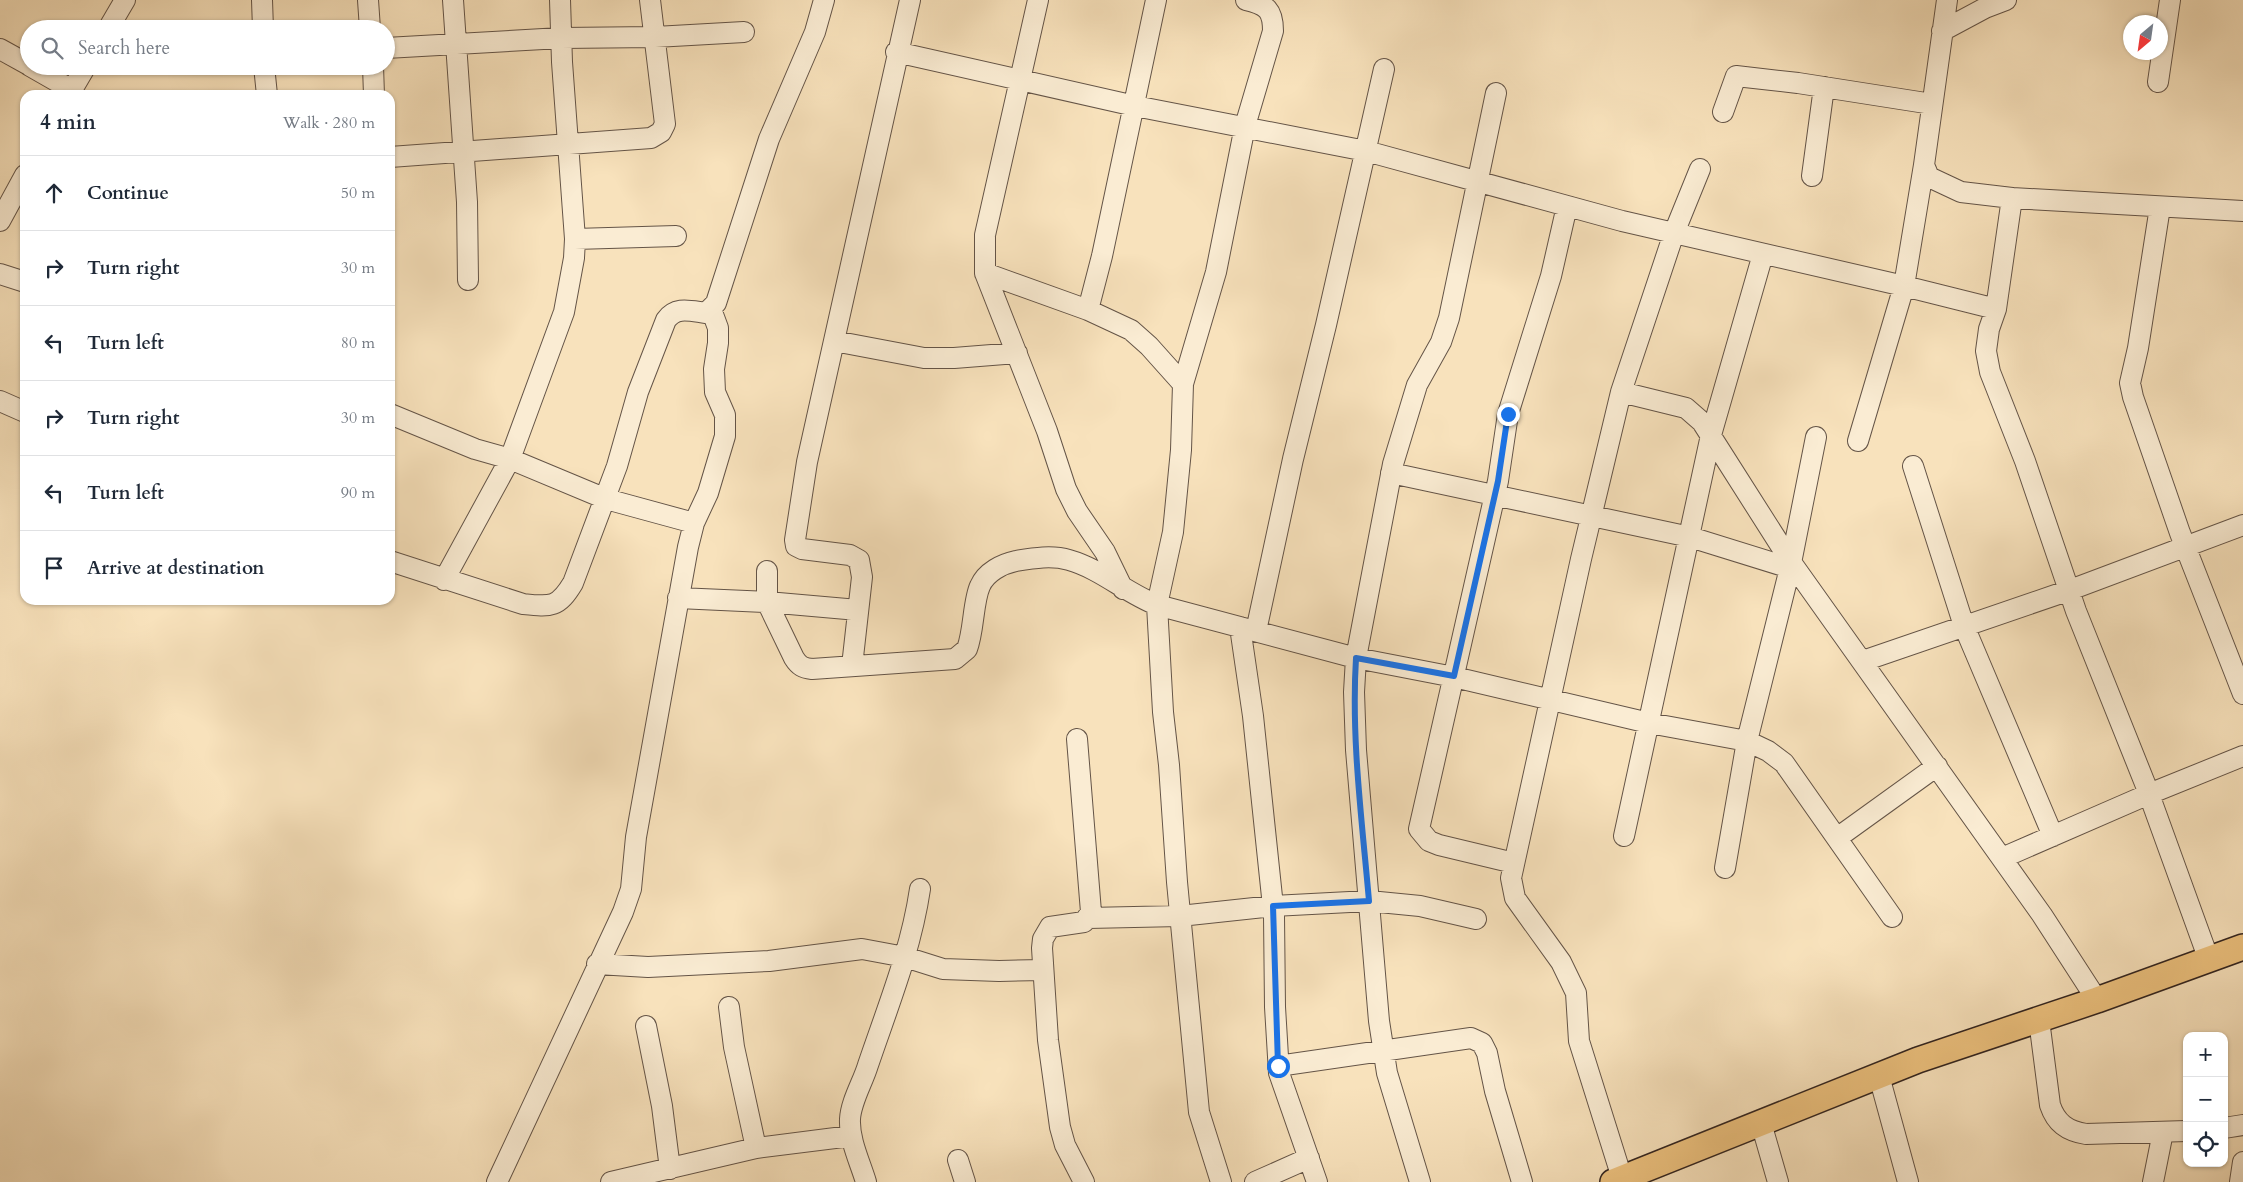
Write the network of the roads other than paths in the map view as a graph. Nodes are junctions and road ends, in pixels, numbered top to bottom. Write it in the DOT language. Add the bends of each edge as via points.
graph roads {
  1 [pos="125,0"];
  2 [pos="262,0"];
  3 [pos="368,0"];
  4 [pos="453,0"];
  5 [pos="560,0"];
  6 [pos="650,0"];
  7 [pos="824,0"];
  8 [pos="910,0"];
  9 [pos="1038,0"];
  10 [pos="1156,0"];
  11 [pos="1246,0"];
  12 [pos="1946,0"];
  13 [pos="2006,0"];
  14 [pos="2170,0"];
  15 [pos="113,20"];
  16 [pos="263,20"];
  17 [pos="369,20"];
  18 [pos="1942,31"];
  19 [pos="744,32"];
  20 [pos="655,37"];
  21 [pos="561,38"];
  22 [pos="456,45"];
  23 [pos="395,48"];
  24 [pos="0,49"];
  25 [pos="896,52"];
  26 [pos="20,60"];
  27 [pos="1384,69"];
  28 [pos="44,75"];
  29 [pos="81,75"];
  30 [pos="265,75"];
  31 [pos="373,75"];
  32 [pos="1019,80"];
  33 [pos="2158,82"];
  34 [pos="1824,87"];
  35 [pos="68,90"];
  36 [pos="72,90"];
  37 [pos="266,90"];
  38 [pos="374,90"];
  39 [pos="1496,93"];
  40 [pos="1932,104"];
  41 [pos="1135,106"];
  42 [pos="1723,112"];
  43 [pos="1245,126"];
  44 [pos="568,145"];
  45 [pos="1366,151"];
  46 [pos="464,152"];
  47 [pos="395,158"];
  48 [pos="1924,165"];
  49 [pos="1700,169"];
  50 [pos="1812,176"];
  51 [pos="1478,181"];
  52 [pos="20,184"];
  53 [pos="2012,198"];
  54 [pos="1567,206"];
  55 [pos="2160,207"];
  56 [pos="2243,212"];
  57 [pos="0,221"];
  58 [pos="1674,233"];
  59 [pos="676,236"];
  60 [pos="575,239"];
  61 [pos="1763,254"];
  62 [pos="985,273"];
  63 [pos="0,274"];
  64 [pos="20,280"];
  65 [pos="468,280"];
  66 [pos="1904,286"];
  67 [pos="711,309"];
  68 [pos="1996,309"];
  69 [pos="1088,310"];
  70 [pos="834,341"];
  71 [pos="1017,353"];
  72 [pos="1183,384"];
  73 [pos="1621,392"];
  74 [pos="0,401"];
  75 [pos="20,410"];
  76 [pos="395,416"];
  77 [pos="1711,436"];
  78 [pos="1816,437"];
  79 [pos="1858,441"];
  80 [pos="510,459"];
  81 [pos="1913,466"];
  82 [pos="1391,473"];
  83 [pos="1494,496"];
  84 [pos="606,499"];
  85 [pos="1591,515"];
  86 [pos="694,523"];
  87 [pos="2243,525"];
  88 [pos="1690,537"];
  89 [pos="2186,547"];
  90 [pos="395,563"];
  91 [pos="1790,565"];
  92 [pos="767,571"];
  93 [pos="444,580"];
  94 [pos="1123,589"];
  95 [pos="2070,590"];
  96 [pos="678,598"];
  97 [pos="767,602"];
  98 [pos="1157,605"];
  99 [pos="858,610"];
  100 [pos="1964,626"];
  101 [pos="1248,629"];
  102 [pos="1356,658"];
  103 [pos="1863,661"];
  104 [pos="852,666"];
  105 [pos="1454,676"];
  106 [pos="2243,694"];
  107 [pos="1550,698"];
  108 [pos="1649,723"];
  109 [pos="1077,739"];
  110 [pos="1747,741"];
  111 [pos="2243,756"];
  112 [pos="1937,766"];
  113 [pos="2149,794"];
  114 [pos="1624,836"];
  115 [pos="2053,836"];
  116 [pos="1837,838"];
  117 [pos="2002,858"];
  118 [pos="1514,863"];
  119 [pos="1725,868"];
  120 [pos="920,889"];
  121 [pos="1369,901"];
  122 [pos="1273,906"];
  123 [pos="1180,916"];
  124 [pos="1892,917"];
  125 [pos="1088,918"];
  126 [pos="1476,919"];
  127 [pos="2243,947"];
  128 [pos="905,957"];
  129 [pos="2209,960"];
  130 [pos="597,964"];
  131 [pos="1043,970"];
  132 [pos="2097,1000"];
  133 [pos="728,1007"];
  134 [pos="2039,1020"];
  135 [pos="646,1026"];
  136 [pos="1384,1052"];
  137 [pos="1278,1066"];
  138 [pos="1879,1076"];
  139 [pos="1761,1123"];
  140 [pos="2243,1124"];
  141 [pos="2228,1127"];
  142 [pos="2183,1131"];
  143 [pos="2163,1132"];
  144 [pos="851,1136"];
  145 [pos="756,1148"];
  146 [pos="1309,1158"];
  147 [pos="958,1160"];
  148 [pos="2243,1162"];
  149 [pos="670,1169"];
  150 [pos="1632,1178"];
  151 [pos="498,1182"];
  152 [pos="612,1182"];
  153 [pos="866,1182"];
  154 [pos="966,1182"];
  155 [pos="1084,1182"];
  156 [pos="1221,1182"];
  157 [pos="1255,1182"];
  158 [pos="1317,1182"];
  159 [pos="1420,1182"];
  160 [pos="1522,1182"];
  161 [pos="1778,1182"];
  162 [pos="1908,1182"];
  163 [pos="2154,1182"];
  164 [pos="2240,1182"];
  1 -- 15 [label="street"];
  2 -- 16 [label="street"];
  3 -- 17 [label="street"];
  4 -- 22 [label="street"];
  5 -- 21 [label="street"];
  6 -- 20 [label="street"];
  7 -- 67 [label="street" via="815,32 769,139 716,303"];
  8 -- 25 [label="street"];
  9 -- 32 [label="street"];
  10 -- 41 [label="street"];
  11 -- 43 [label="street" via="1267,8 1273,18 1273,31"];
  12 -- 18 [label="street"];
  13 -- 18 [label="street"];
  14 -- 33 [label="street"];
  18 -- 40 [label="street"];
  19 -- 20 [label="street"];
  20 -- 21 [label="street"];
  20 -- 44 [label="street" via="665,124 661,132 651,138"];
  21 -- 22 [label="street"];
  21 -- 44 [label="street"];
  22 -- 23 [label="street"];
  22 -- 46 [label="street"];
  24 -- 26 [label="street"];
  25 -- 32 [label="street"];
  25 -- 70 [label="street"];
  27 -- 45 [label="street"];
  28 -- 35 [label="street"];
  29 -- 36 [label="street"];
  30 -- 37 [label="street"];
  31 -- 38 [label="street"];
  32 -- 41 [label="street"];
  32 -- 62 [label="street" via="985,235"];
  34 -- 40 [label="street"];
  34 -- 42 [label="street" via="1736,76"];
  34 -- 50 [label="street"];
  39 -- 51 [label="street"];
  40 -- 48 [label="street"];
  41 -- 43 [label="street"];
  41 -- 69 [label="street"];
  43 -- 45 [label="street"];
  43 -- 72 [label="street" via="1216,272"];
  44 -- 46 [label="street"];
  44 -- 60 [label="street"];
  45 -- 51 [label="street"];
  45 -- 101 [label="street" via="1293,459"];
  46 -- 47 [label="street"];
  46 -- 65 [label="street"];
  48 -- 53 [label="street" via="1929,178 1944,186 1961,192"];
  48 -- 66 [label="street"];
  49 -- 58 [label="street"];
  51 -- 54 [label="street"];
  51 -- 82 [label="street" via="1449,318 1417,385"];
  52 -- 57 [label="street"];
  53 -- 55 [label="street"];
  53 -- 68 [label="street"];
  54 -- 58 [label="street"];
  54 -- 83 [label="street" via="1551,276 1508,414"];
  55 -- 56 [label="street"];
  55 -- 89 [label="street" via="2130,383"];
  58 -- 61 [label="street"];
  58 -- 73 [label="street"];
  59 -- 60 [label="street"];
  60 -- 80 [label="street" via="564,312"];
  61 -- 66 [label="street"];
  61 -- 77 [label="street"];
  62 -- 69 [label="street"];
  62 -- 71 [label="street"];
  63 -- 64 [label="street"];
  66 -- 68 [label="street"];
  66 -- 79 [label="street"];
  67 -- 84 [label="street" via="706,313 681,310 666,320 638,392"];
  67 -- 86 [label="street" via="718,328 715,392 725,415 725,436 708,493"];
  68 -- 95 [label="street" via="1986,351 1990,372"];
  69 -- 72 [label="street" via="1131,330 1150,346"];
  70 -- 71 [label="street" via="924,358"];
  70 -- 99 [label="street" via="807,462 795,540 796,546 802,549 850,555 859,560 862,577"];
  71 -- 94 [label="street" via="1048,431 1066,489 1105,552"];
  72 -- 98 [label="street" via="1172,532"];
  73 -- 77 [label="street" via="1686,408 1702,422"];
  73 -- 85 [label="street"];
  74 -- 75 [label="street"];
  76 -- 80 [label="street" via="475,449"];
  77 -- 88 [label="street"];
  77 -- 91 [label="street"];
  78 -- 91 [label="street"];
  80 -- 84 [label="street"];
  80 -- 93 [label="street"];
  81 -- 100 [label="street"];
  82 -- 83 [label="street"];
  82 -- 102 [label="street"];
  83 -- 85 [label="street"];
  83 -- 105 [label="street"];
  84 -- 86 [label="street"];
  84 -- 93 [label="street" via="574,583 556,604 523,604"];
  85 -- 88 [label="street"];
  85 -- 107 [label="street"];
  86 -- 96 [label="street"];
  87 -- 89 [label="street"];
  88 -- 91 [label="street"];
  88 -- 108 [label="street"];
  89 -- 95 [label="street"];
  89 -- 106 [label="street"];
  90 -- 93 [label="street"];
  91 -- 103 [label="street"];
  91 -- 110 [label="street"];
  92 -- 97 [label="street"];
  94 -- 98 [label="street"];
  94 -- 104 [label="street" via="1093,569 1068,559 1041,557 1007,563 990,572 980,586 970,642 963,654 955,659"];
  95 -- 100 [label="street"];
  95 -- 113 [label="street"];
  96 -- 97 [label="street"];
  96 -- 130 [label="street" via="636,837 631,889"];
  97 -- 99 [label="street"];
  97 -- 104 [label="street" via="798,665 812,669"];
  98 -- 101 [label="street"];
  98 -- 123 [label="street"];
  99 -- 104 [label="street"];
  100 -- 103 [label="street"];
  100 -- 115 [label="street"];
  101 -- 102 [label="street"];
  101 -- 122 [label="street" via="1253,716"];
  102 -- 105 [label="street"];
  102 -- 121 [label="street" via="1356,750"];
  103 -- 112 [label="street"];
  105 -- 107 [label="street"];
  105 -- 118 [label="street" via="1419,829 1429,841 1438,845"];
  107 -- 108 [label="street"];
  107 -- 118 [label="street"];
  108 -- 110 [label="street"];
  108 -- 114 [label="street"];
  109 -- 125 [label="street" via="1091,912"];
  110 -- 116 [label="street" via="1784,763"];
  110 -- 119 [label="street"];
  111 -- 113 [label="street"];
  112 -- 116 [label="street"];
  112 -- 117 [label="street"];
  113 -- 115 [label="street"];
  113 -- 129 [label="street"];
  115 -- 117 [label="street"];
  116 -- 124 [label="street"];
  117 -- 132 [label="street"];
  118 -- 150 [label="street" via="1511,878 1516,898 1561,962 1576,993 1579,1041"];
  120 -- 128 [label="street"];
  121 -- 122 [label="street"];
  121 -- 126 [label="street" via="1420,906"];
  121 -- 136 [label="street"];
  122 -- 123 [label="street"];
  122 -- 137 [label="street"];
  123 -- 125 [label="street"];
  123 -- 156 [label="street" via="1199,1112"];
  125 -- 131 [label="street" via="1084,922 1050,927 1043,939"];
  127 -- 129 [label="main road"];
  128 -- 130 [label="street" via="862,949 769,960 648,967"];
  128 -- 131 [label="street" via="943,968"];
  128 -- 144 [label="street" via="853,1104"];
  129 -- 132 [label="main road"];
  130 -- 151 [label="street"];
  131 -- 155 [label="street" via="1048,1040 1060,1127 1065,1146"];
  132 -- 134 [label="main road"];
  133 -- 145 [label="street"];
  134 -- 138 [label="main road"];
  134 -- 143 [label="street" via="2050,1105 2053,1116 2062,1126 2086,1134"];
  135 -- 149 [label="street" via="662,1106"];
  136 -- 137 [label="street"];
  136 -- 159 [label="street" via="1387,1073"];
  136 -- 160 [label="street" via="1471,1038 1482,1043"];
  137 -- 146 [label="street"];
  138 -- 139 [label="main road"];
  138 -- 162 [label="street"];
  139 -- 150 [label="main road"];
  139 -- 161 [label="street"];
  140 -- 141 [label="street"];
  142 -- 143 [label="street"];
  143 -- 163 [label="street"];
  144 -- 145 [label="street"];
  144 -- 153 [label="street"];
  145 -- 149 [label="street"];
  146 -- 157 [label="street"];
  146 -- 158 [label="street"];
  147 -- 154 [label="street"];
  148 -- 164 [label="street"];
  149 -- 152 [label="street"];
}
